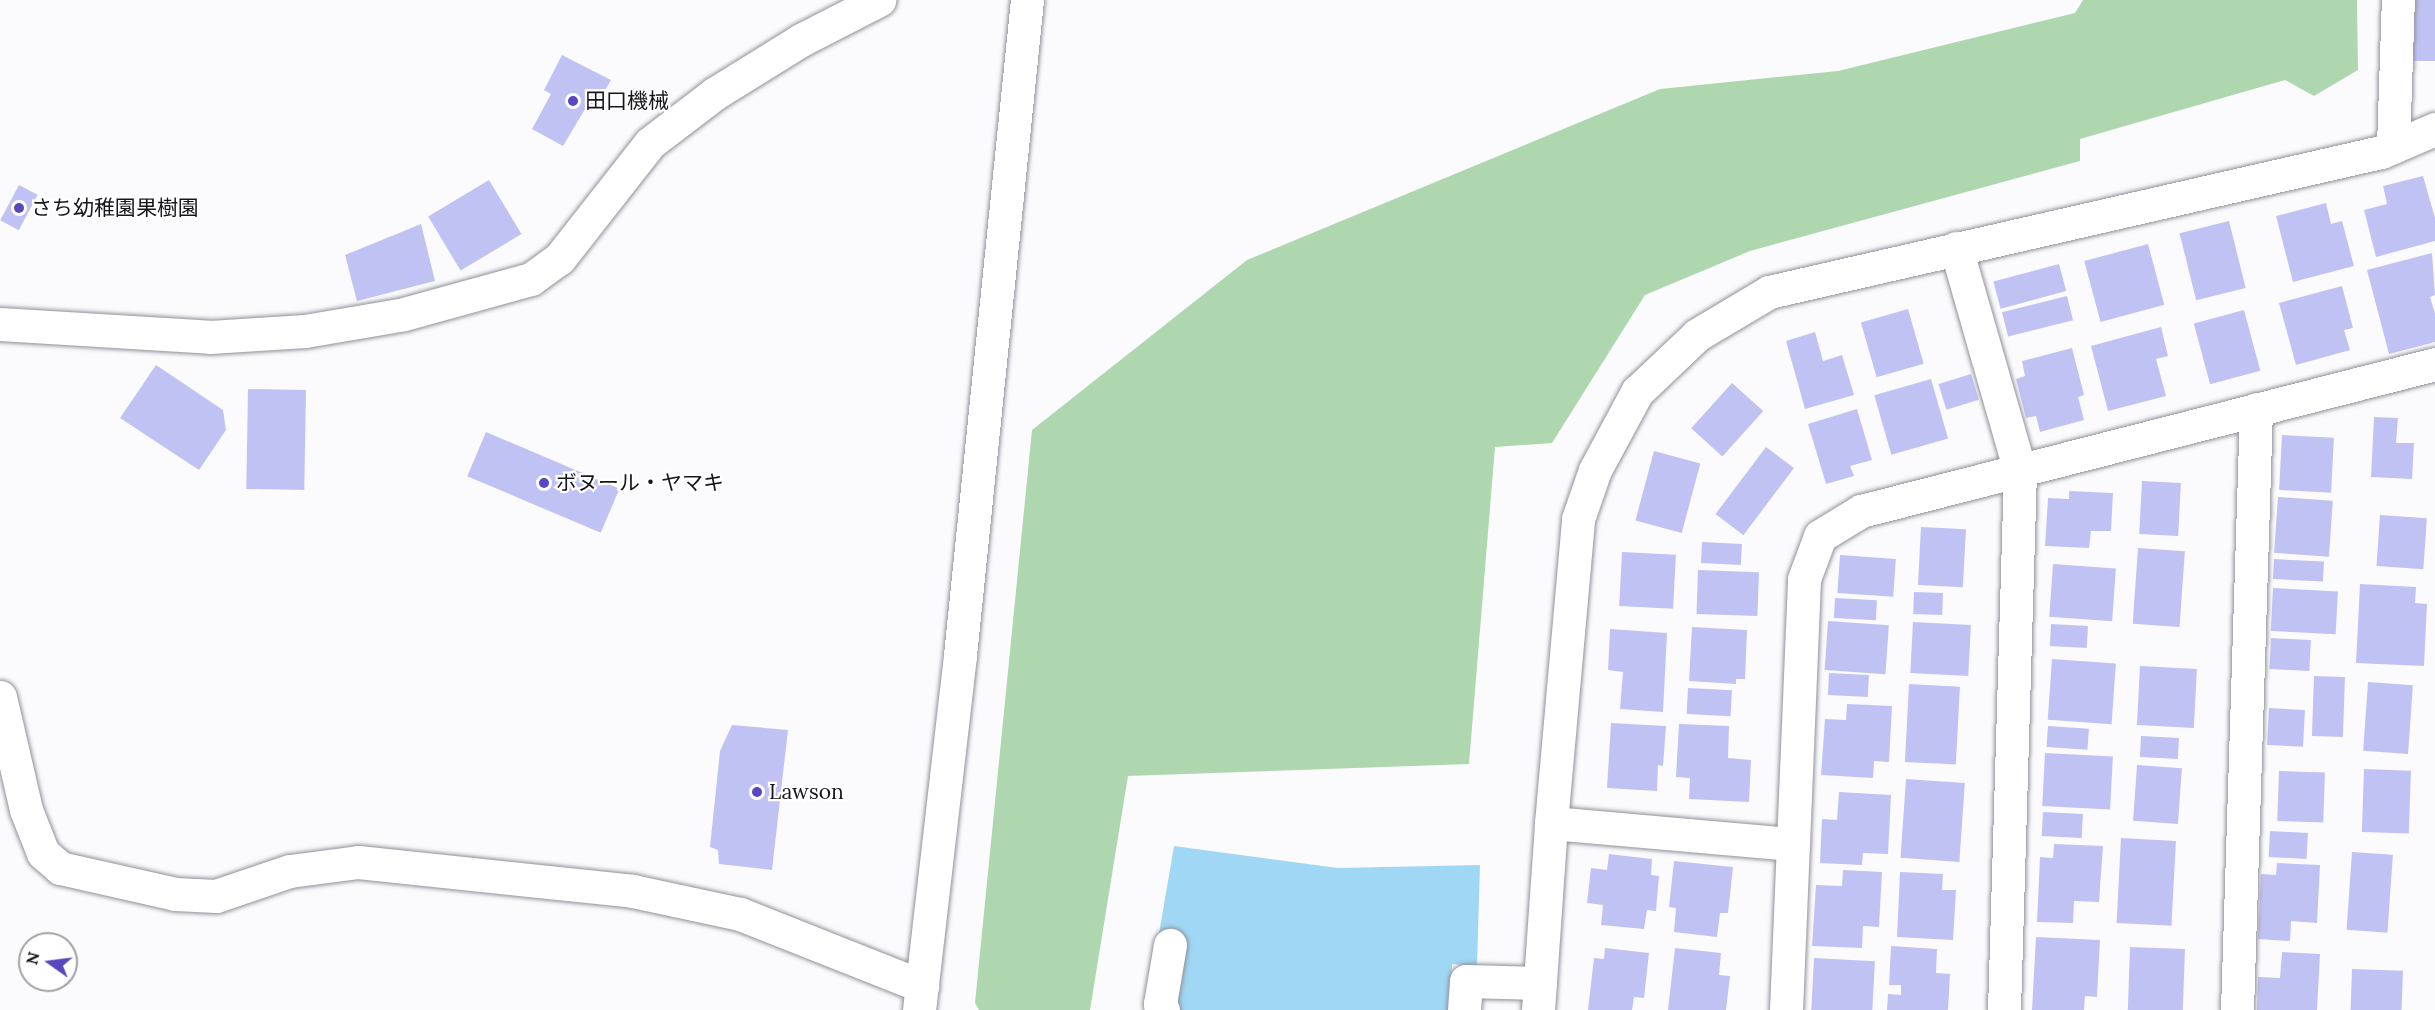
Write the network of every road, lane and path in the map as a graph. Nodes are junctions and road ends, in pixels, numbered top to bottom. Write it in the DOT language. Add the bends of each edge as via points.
graph roads {
  1 [pos="879,0"];
  2 [pos="1027,0"];
  3 [pos="2398,0"];
  4 [pos="2435,129"];
  5 [pos="2393,147"];
  6 [pos="1956,248"];
  7 [pos="0,324"];
  8 [pos="2435,363"];
  9 [pos="2256,410"];
  10 [pos="2020,471"];
  11 [pos="0,697"];
  12 [pos="1551,823"];
  13 [pos="1792,844"];
  14 [pos="1170,945"];
  15 [pos="1539,997"];
  16 [pos="920,998"];
  17 [pos="1163,1010"];
  18 [pos="1464,1010"];
  19 [pos="1786,1010"];
  20 [pos="2004,1010"];
  21 [pos="2237,1010"];
  1 -- 7 [label="street" via="801,40 714,94 650,143 559,259 531,279 404,314 305,331 210,337"];
  2 -- 16 [label="street" via="960,655"];
  3 -- 5 [label="street"];
  4 -- 5 [label="street"];
  5 -- 6 [label="street"];
  6 -- 10 [label="street"];
  6 -- 12 [label="street" via="1769,292 1697,335 1637,392 1595,470 1578,519"];
  8 -- 9 [label="street"];
  9 -- 10 [label="street"];
  9 -- 21 [label="street"];
  10 -- 13 [label="street" via="1862,511 1820,536 1804,579"];
  10 -- 20 [label="street"];
  11 -- 16 [label="street" via="26,810 43,853 60,868 175,894 216,896 290,871 358,862 633,891 740,914"];
  12 -- 13 [label="street"];
  12 -- 15 [label="street"];
  13 -- 19 [label="street"];
  14 -- 17 [label="street" via="1160,1004"];
  15 -- 18 [label="street" via="1466,981"];
}
